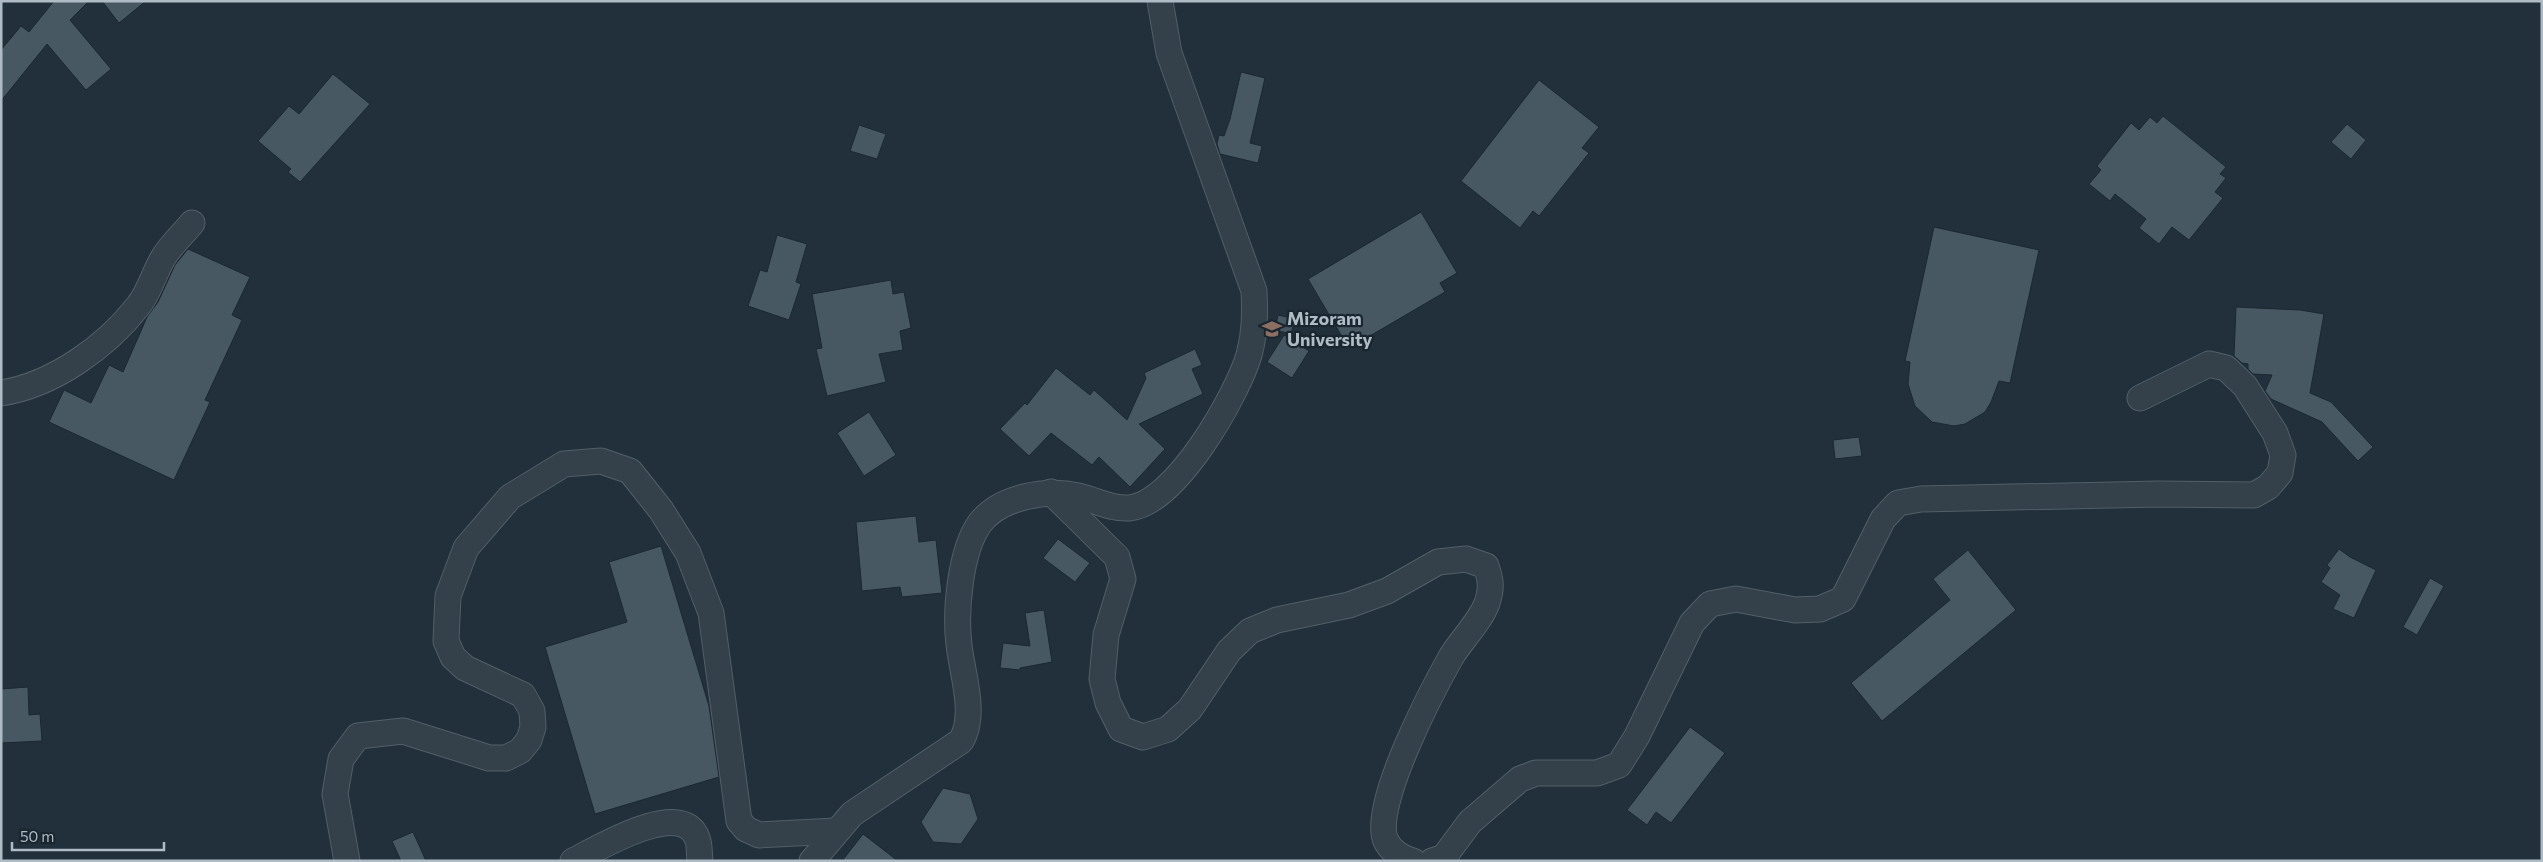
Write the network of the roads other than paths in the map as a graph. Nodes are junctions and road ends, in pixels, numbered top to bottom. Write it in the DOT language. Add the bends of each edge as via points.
graph roads {
  1 [pos="1160,1"];
  2 [pos="192,223"];
  3 [pos="1,393"];
  4 [pos="2140,398"];
  5 [pos="1052,492"];
  6 [pos="836,831"];
  7 [pos="347,861"];
  8 [pos="573,861"];
  9 [pos="700,861"];
  10 [pos="812,861"];
  11 [pos="1413,861"];
  12 [pos="1432,861"];
  1 -- 5 [label="street" via="1169,53 1254,291 1256,322 1249,355 1235,392 1213,431 1170,484 1150,499 1131,508 1106,506 1079,496"];
  2 -- 3 [label="street" via="164,257 139,306 112,334 83,358 50,377 16,391"];
  4 -- 12 [label="street" via="2209,364 2226,368 2245,386 2275,433 2283,455 2280,473 2268,487 2254,495 1921,499 1898,503 1882,519 1843,599 1820,609 1795,610 1736,599 1710,604 1688,630 1637,736 1619,765 1597,773 1536,773 1520,779 1470,822 1444,857"];
  5 -- 6 [label="street" via="1011,501 990,513 972,538 958,601 958,643 967,709 965,735 961,741 852,814"];
  5 -- 11 [label="street" via="1117,557 1123,579 1106,635 1102,679 1108,702 1121,729 1143,737 1168,729 1190,708 1229,651 1250,631 1277,620 1364,600 1387,591 1438,562 1466,559 1486,566 1492,585 1486,605 1451,657 1396,770 1384,815 1386,840 1402,858"];
  6 -- 7 [label="street" via="759,834 746,829 739,821 711,613 692,562 661,510 630,471 602,461 564,464 510,497 466,548 448,596 446,641 453,657 465,668 523,695 532,710 530,740 520,751 506,758 489,758 403,731 358,736 341,759 335,794"];
  6 -- 10 [label="street"];
  8 -- 9 [label="street" via="652,825 670,821 686,824 697,837"];
}
